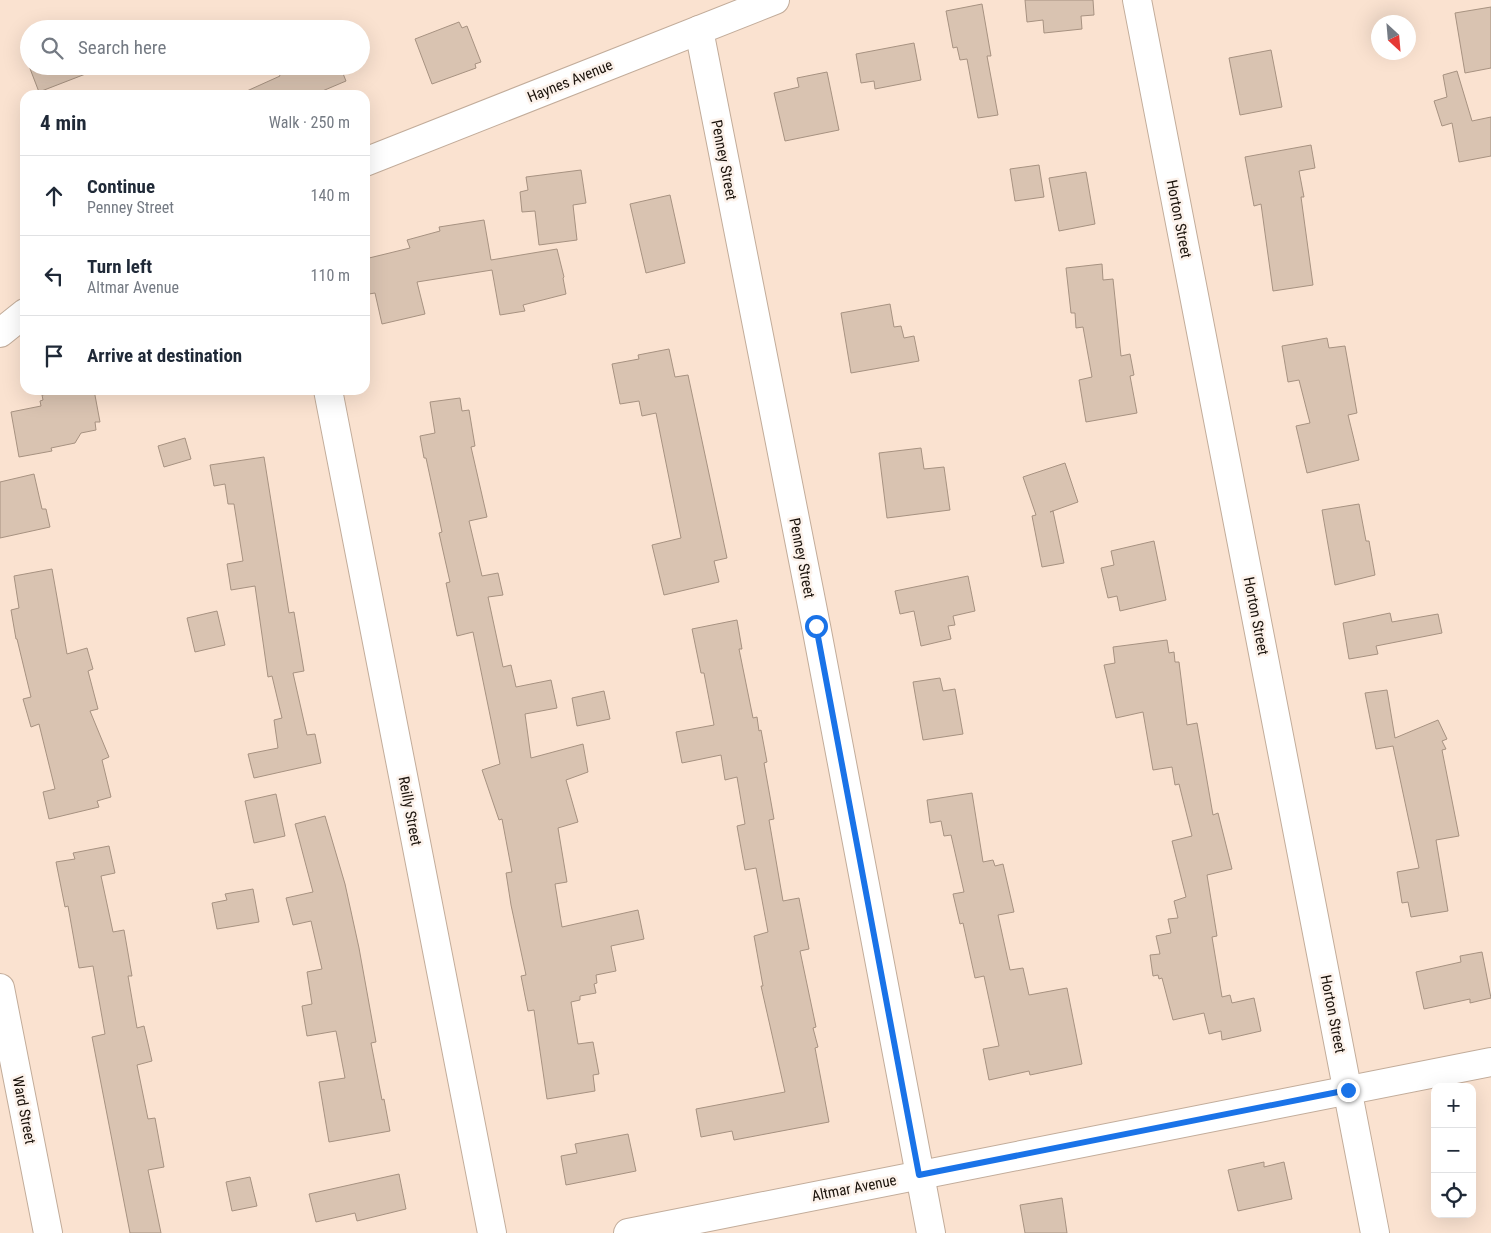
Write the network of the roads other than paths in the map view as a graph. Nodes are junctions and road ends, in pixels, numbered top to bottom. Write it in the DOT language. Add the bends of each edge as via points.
graph roads {
  1 [pos="775,0"];
  2 [pos="1137,0"];
  3 [pos="699,30"];
  4 [pos="370,160"];
  5 [pos="20,317"];
  6 [pos="0,333"];
  7 [pos="329,395"];
  8 [pos="0,988"];
  9 [pos="1491,1062"];
  10 [pos="1348,1090"];
  11 [pos="919,1175"];
  12 [pos="48,1233"];
  13 [pos="492,1233"];
  14 [pos="628,1233"];
  15 [pos="931,1233"];
  16 [pos="1375,1233"];
  1 -- 3 [label="street, Haynes Avenue"];
  2 -- 10 [label="street, Horton Street"];
  3 -- 4 [label="street, Haynes Avenue"];
  3 -- 11 [label="street, Penney Street"];
  5 -- 6 [label="street"];
  7 -- 13 [label="street, Reilly Street"];
  8 -- 12 [label="street, Ward Street"];
  9 -- 10 [label="street, Altmar Avenue"];
  10 -- 11 [label="street, Altmar Avenue"];
  10 -- 16 [label="street, Horton Street"];
  11 -- 14 [label="street, Altmar Avenue"];
  11 -- 15 [label="street, Penney Street"];
}
